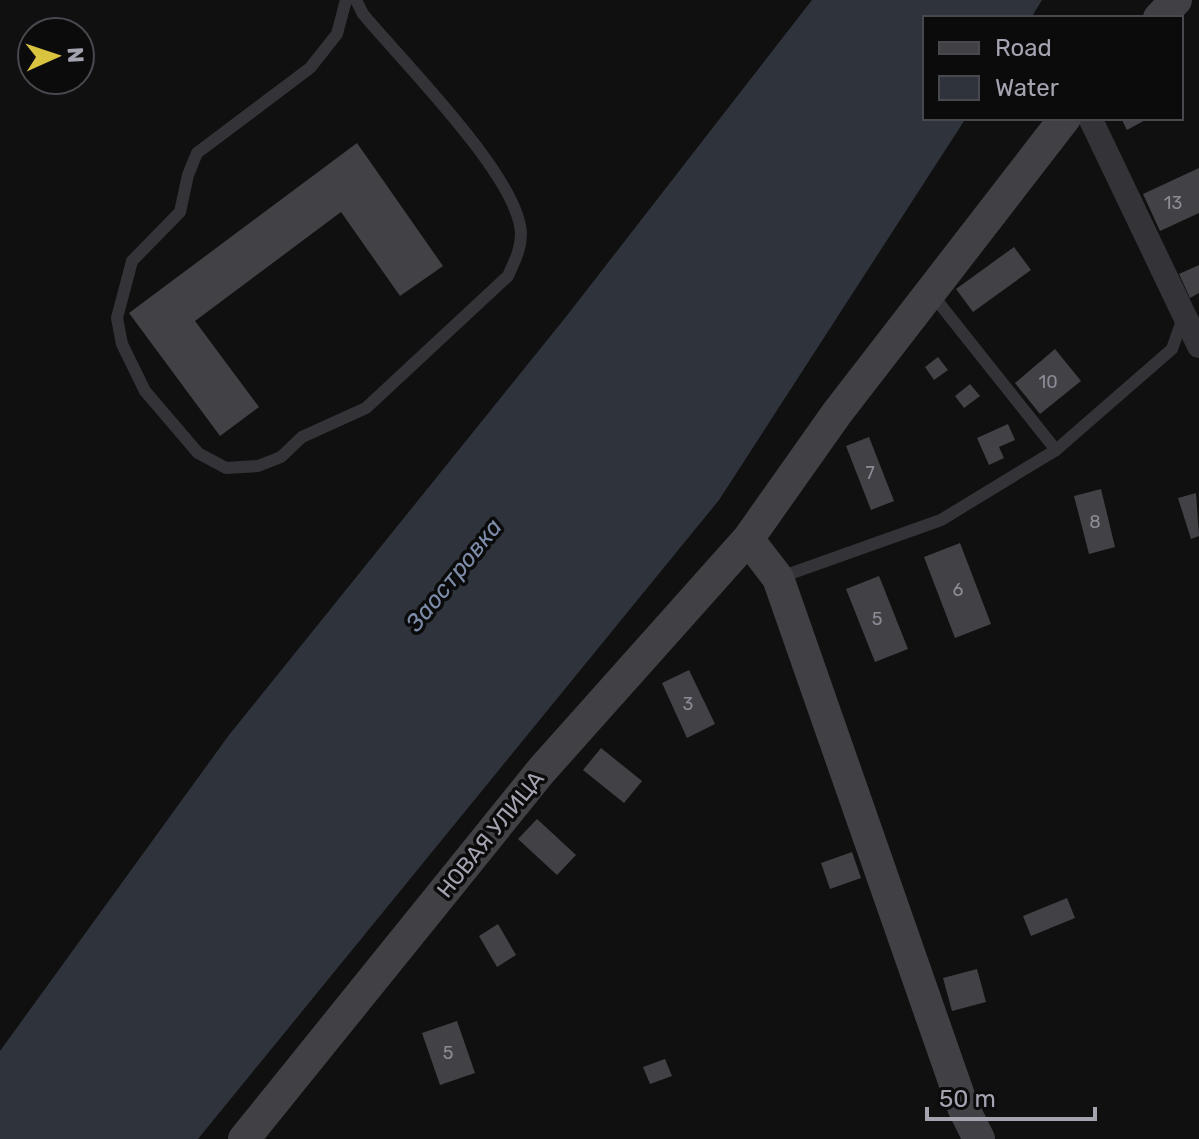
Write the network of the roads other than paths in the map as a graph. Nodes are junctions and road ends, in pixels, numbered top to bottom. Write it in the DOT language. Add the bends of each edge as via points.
graph roads {
  1 [pos="346,0"];
  2 [pos="356,0"];
  3 [pos="1176,0"];
  4 [pos="1161,16"];
  5 [pos="1063,120"];
  6 [pos="1091,120"];
  7 [pos="931,293"];
  8 [pos="1185,312"];
  9 [pos="1199,346"];
  10 [pos="1056,450"];
  11 [pos="748,539"];
  12 [pos="778,578"];
  13 [pos="244,1139"];
  14 [pos="979,1139"];
  1 -- 2 [label="lane" via="337,34 310,68 197,153 180,212 132,261 123,289 117,318 122,344 145,391 198,453 226,468 258,466 281,457 302,437 366,408 508,276 519,252 521,232 502,182"];
  3 -- 4 [label="street"];
  5 -- 7 [label="street, НОВАЯ УЛИЦА"];
  6 -- 8 [label="street"];
  7 -- 10 [label="lane"];
  7 -- 11 [label="street, НОВАЯ УЛИЦА"];
  8 -- 9 [label="street"];
  8 -- 10 [label="lane" via="1172,349"];
  10 -- 12 [label="lane" via="941,520"];
  11 -- 12 [label="street"];
  11 -- 13 [label="street, НОВАЯ УЛИЦА" via="541,771"];
  12 -- 14 [label="street" via="963,1107"];
}
